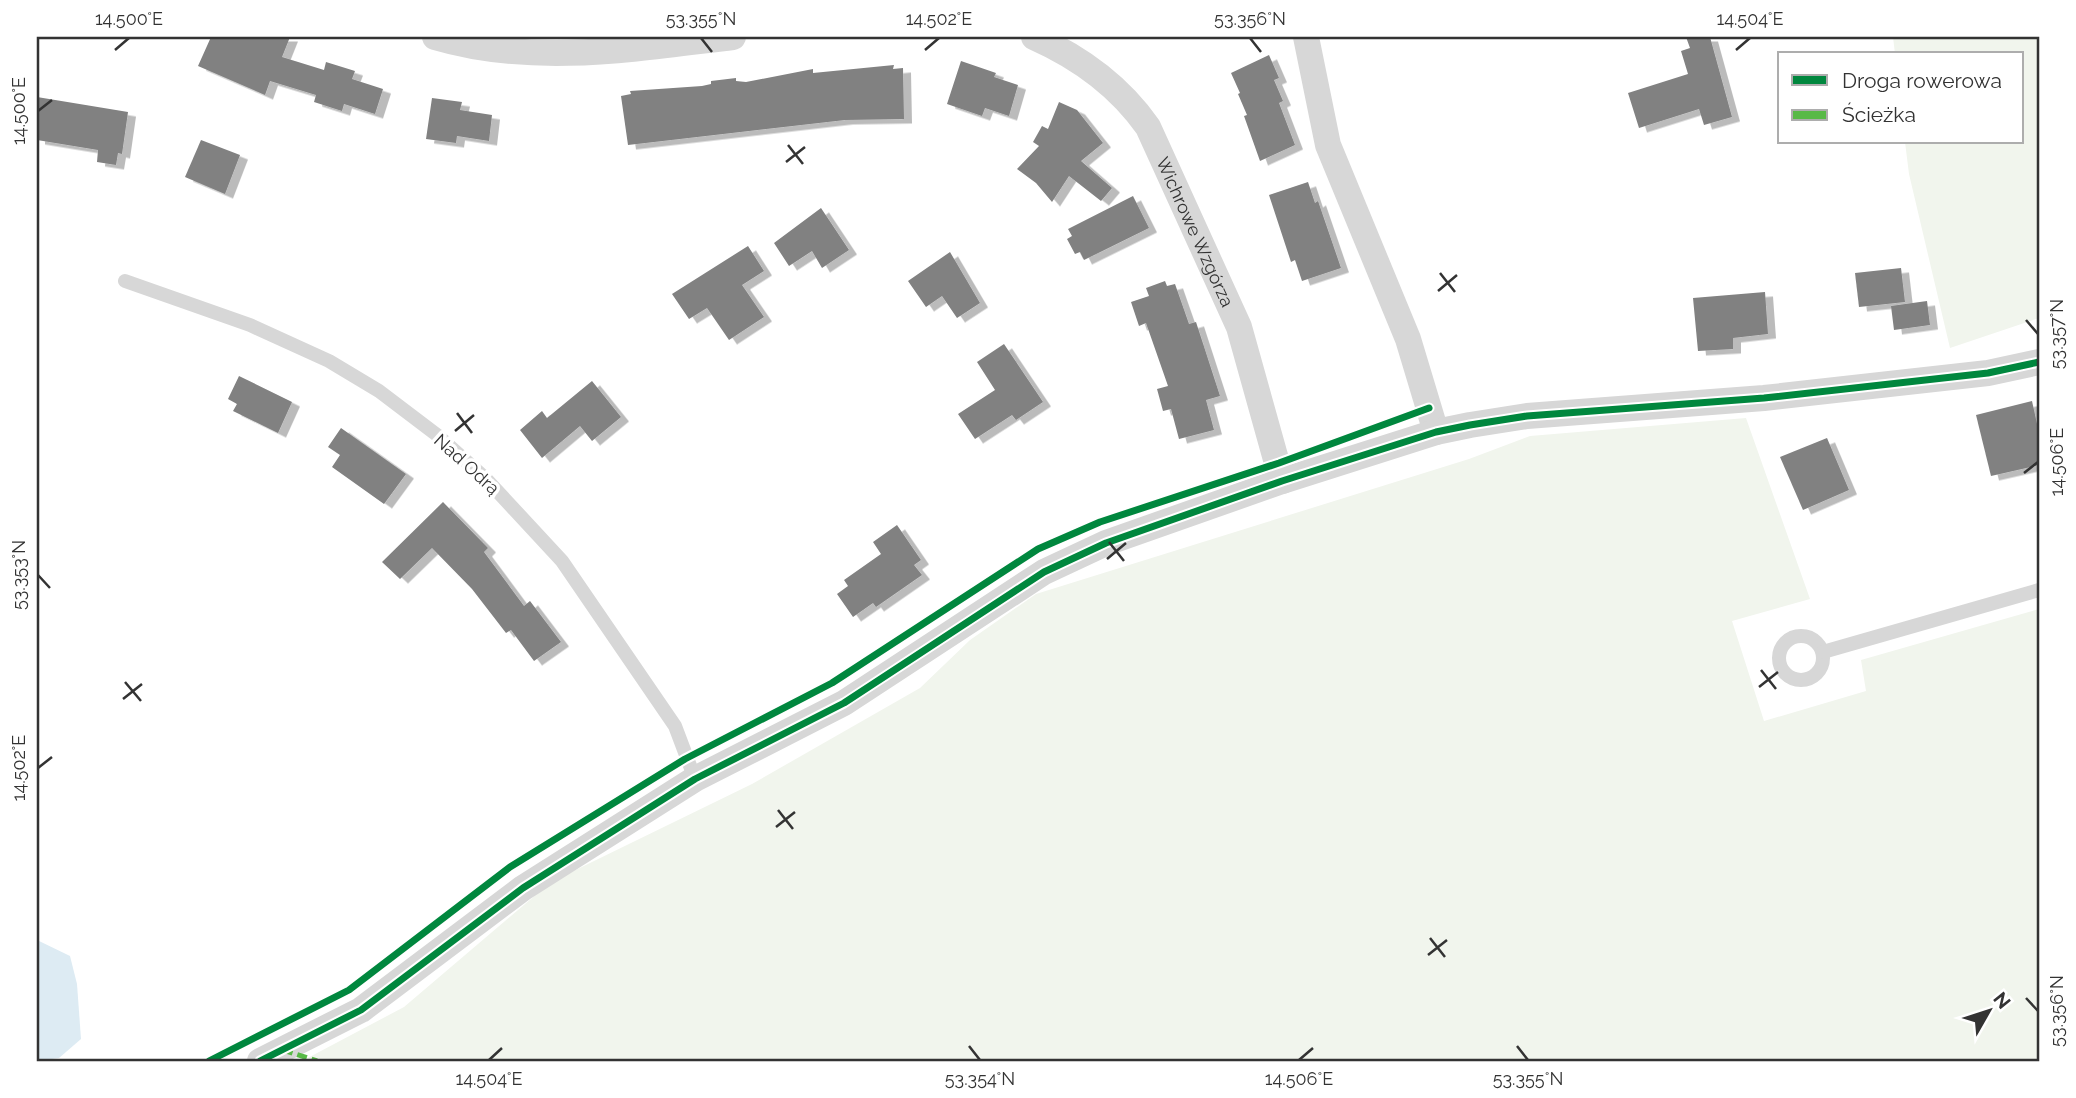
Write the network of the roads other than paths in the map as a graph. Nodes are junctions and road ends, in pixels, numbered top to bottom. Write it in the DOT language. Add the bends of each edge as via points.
graph roads {
  1 [pos="435,37"];
  2 [pos="733,37"];
  3 [pos="1034,37"];
  4 [pos="1306,37"];
  5 [pos="125,281"];
  6 [pos="2039,362"];
  7 [pos="1436,432"];
  8 [pos="1282,481"];
  9 [pos="2039,590"];
  10 [pos="1823,652"];
  11 [pos="695,779"];
  12 [pos="260,1061"];
  1 -- 2 [label="street" via="522,54 583,53"];
  3 -- 8 [label="street, Wichrowe Wzgórza" via="1106,81 1148,127 1239,327"];
  4 -- 7 [label="street" via="1328,145 1408,339"];
  5 -- 11 [label="lane, Nad Odrą" via="250,325 329,361 379,391 437,435 486,479 562,561 675,726"];
  6 -- 7 [label="street" via="1987,373 1777,397 1527,416"];
  7 -- 8 [label="street"];
  8 -- 11 [label="street" via="1107,543 1044,572 844,703"];
  9 -- 10 [label="lane"];
  11 -- 12 [label="street" via="523,888 361,1010"];
}
